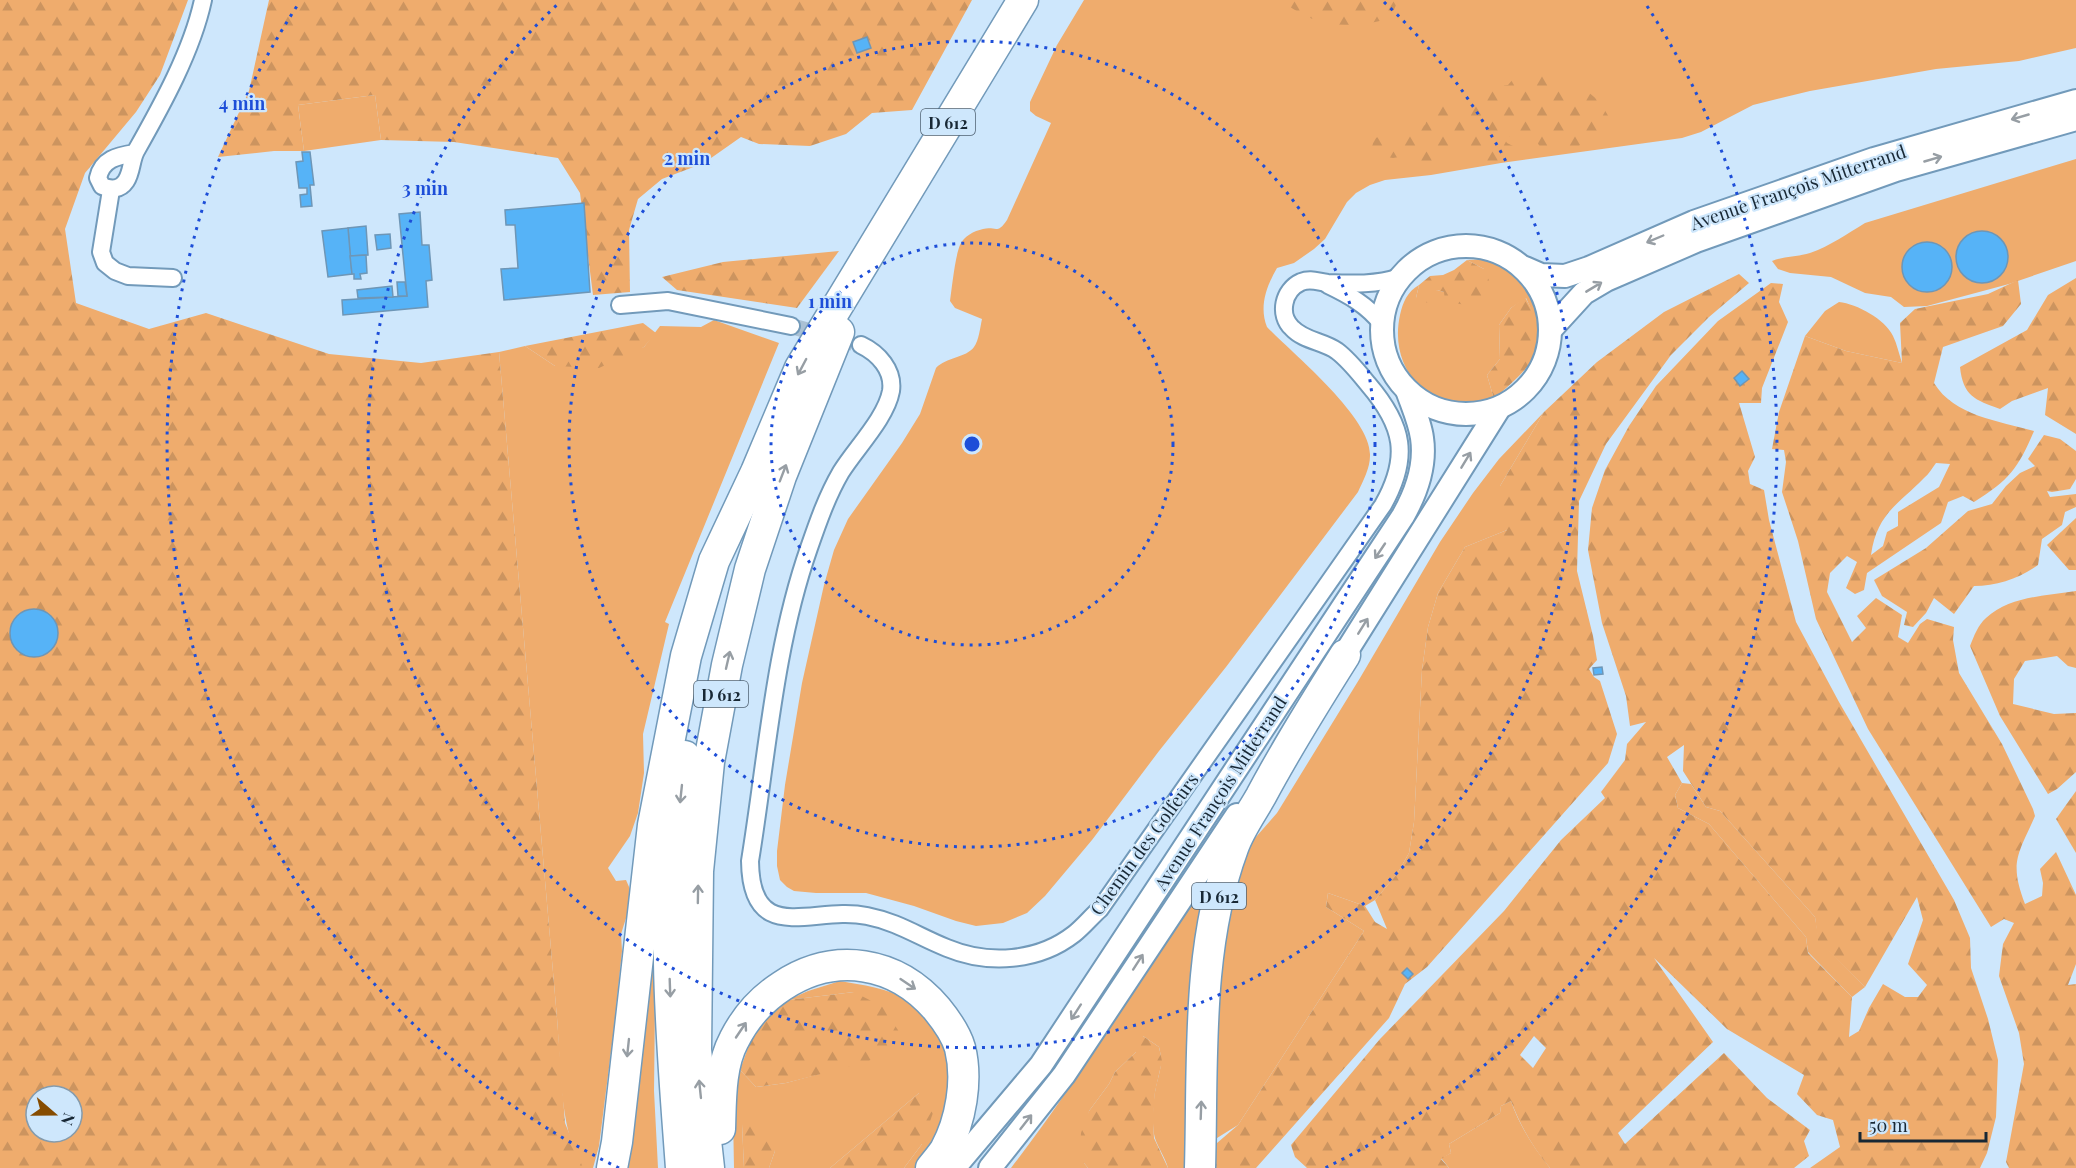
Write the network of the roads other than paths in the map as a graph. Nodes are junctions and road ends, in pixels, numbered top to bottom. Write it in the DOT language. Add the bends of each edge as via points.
graph roads {
  1 [pos="203,0"];
  2 [pos="1023,0"];
  3 [pos="2076,101"];
  4 [pos="2076,119"];
  5 [pos="135,153"];
  6 [pos="111,190"];
  7 [pos="875,244"];
  8 [pos="1525,268"];
  9 [pos="1400,277"];
  10 [pos="173,278"];
  11 [pos="1325,283"];
  12 [pos="620,305"];
  13 [pos="1382,324"];
  14 [pos="791,326"];
  15 [pos="1552,328"];
  16 [pos="861,345"];
  17 [pos="1408,393"];
  18 [pos="1498,410"];
  19 [pos="756,472"];
  20 [pos="1345,655"];
  21 [pos="612,1168"];
  22 [pos="681,1168"];
  23 [pos="709,1168"];
  24 [pos="718,1168"];
  25 [pos="931,1168"];
  26 [pos="954,1168"];
  27 [pos="990,1168"];
  28 [pos="1200,1168"];
  1 -- 5 [label="street" via="199,21"];
  2 -- 7 [label="highway, D 612"];
  3 -- 8 [label="main road, Avenue François Mitterrand, one-way" via="1874,159 1694,222 1565,276 1541,275"];
  15 -- 4 [label="main road, Avenue François Mitterrand, one-way" via="1584,293 1696,241 1896,170"];
  5 -- 6 [label="street" via="126,182"];
  5 -- 6 [label="street" via="118,156 100,168 98,178 102,186"];
  6 -- 10 [label="street" via="101,252 105,263 128,276"];
  7 -- 19 [label="highway, D 612, one-way" via="800,368"];
  23 -- 7 [label="highway, D 612, one-way" via="696,1050 698,871 708,762 750,569 781,476"];
  8 -- 9 [label="main road" via="1497,250 1464,245 1432,253"];
  8 -- 15 [label="main road" via="1544,295"];
  9 -- 11 [label="street, Chemin des Golfeurs" via="1387,282"];
  9 -- 13 [label="main road" via="1387,300"];
  11 -- 13 [label="street, Chemin des Golfeurs" via="1356,299"];
  11 -- 16 [label="street, Chemin des Golfeurs" via="1310,279 1298,283 1284,304 1285,317 1301,335 1338,352 1382,400 1400,443 1400,466 1394,486 1100,909 1073,935 1047,950 1020,958 969,956 908,928 865,915 774,915 763,908 750,880 771,714 797,587 823,509 840,475 887,405 891,389 882,360"];
  12 -- 14 [label="street" via="668,301"];
  13 -- 17 [label="main road" via="1389,366"];
  15 -- 18 [label="main road" via="1546,361 1529,389"];
  17 -- 18 [label="main road" via="1436,410 1469,416"];
  17 -- 26 [label="main road, Avenue François Mitterrand, one-way" via="1422,437 1423,463 1403,516 1041,1065"];
  20 -- 18 [label="main road, Avenue François Mitterrand, one-way"];
  19 -- 21 [label="highway, D 612, one-way" via="714,561 686,656 653,825"];
  19 -- 22 [label="highway, D 612, one-way" via="702,658 674,848 669,960"];
  27 -- 20 [label="main road, Avenue François Mitterrand, one-way" via="1064,1074"];
  28 -- 20 [label="highway, D 612, one-way" via="1205,984 1219,895 1233,846"];
  24 -- 25 [label="highway, one-way" via="722,1087 734,1040 758,1005 799,975 854,964 879,969 906,981 946,1020 960,1046 963,1074 956,1125 945,1150"];
}
